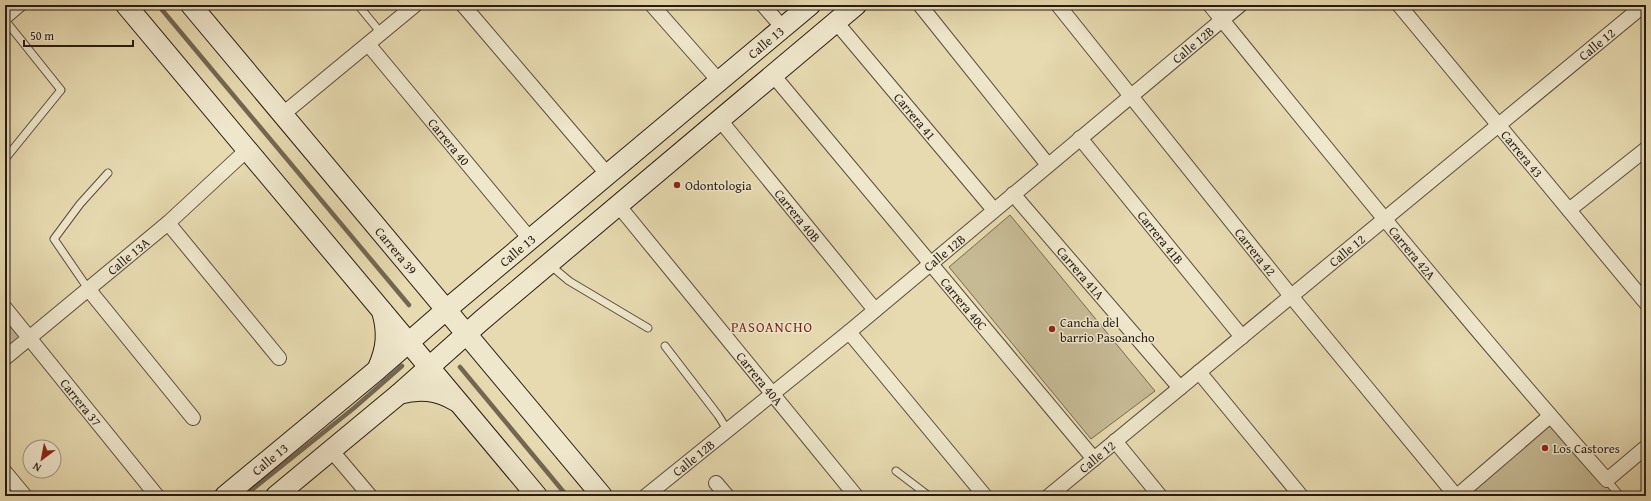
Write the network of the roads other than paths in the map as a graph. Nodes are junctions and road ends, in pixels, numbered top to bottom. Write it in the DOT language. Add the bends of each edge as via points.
graph roads {
  1 [pos="19,5"];
  2 [pos="126,5"];
  3 [pos="191,5"];
  4 [pos="358,5"];
  5 [pos="415,5"];
  6 [pos="463,5"];
  7 [pos="652,5"];
  8 [pos="763,5"];
  9 [pos="810,5"];
  10 [pos="856,5"];
  11 [pos="920,5"];
  12 [pos="1058,5"];
  13 [pos="1210,5"];
  14 [pos="1240,5"];
  15 [pos="1644,5"];
  16 [pos="1406,7"];
  17 [pos="5,18"];
  18 [pos="1222,20"];
  19 [pos="836,22"];
  20 [pos="783,28"];
  21 [pos="381,33"];
  22 [pos="368,44"];
  23 [pos="773,75"];
  24 [pos="719,81"];
  25 [pos="1130,96"];
  26 [pos="283,114"];
  27 [pos="720,120"];
  28 [pos="1498,125"];
  29 [pos="1080,138"];
  30 [pos="248,149"];
  31 [pos="1646,149"];
  32 [pos="5,159"];
  33 [pos="1048,165"];
  34 [pos="108,173"];
  35 [pos="608,175"];
  36 [pos="1013,194"];
  37 [pos="618,205"];
  38 [pos="994,210"];
  39 [pos="1569,210"];
  40 [pos="1385,219"];
  41 [pos="168,223"];
  42 [pos="530,239"];
  43 [pos="930,263"];
  44 [pos="549,264"];
  45 [pos="88,290"];
  46 [pos="1291,296"];
  47 [pos="1646,303"];
  48 [pos="5,308"];
  49 [pos="381,308"];
  50 [pos="876,310"];
  51 [pos="443,312"];
  52 [pos="648,328"];
  53 [pos="849,332"];
  54 [pos="463,336"];
  55 [pos="29,337"];
  56 [pos="414,337"];
  57 [pos="1242,337"];
  58 [pos="665,346"];
  59 [pos="5,358"];
  60 [pos="279,358"];
  61 [pos="433,363"];
  62 [pos="377,370"];
  63 [pos="1199,372"];
  64 [pos="1180,388"];
  65 [pos="399,394"];
  66 [pos="773,394"];
  67 [pos="458,402"];
  68 [pos="1550,416"];
  69 [pos="193,418"];
  70 [pos="728,431"];
  71 [pos="1115,441"];
  72 [pos="1646,446"];
  73 [pos="331,450"];
  74 [pos="1094,459"];
  75 [pos="896,471"];
  76 [pos="5,472"];
  77 [pos="1607,480"];
  78 [pos="716,483"];
  79 [pos="25,496"];
  80 [pos="157,496"];
  81 [pos="225,496"];
  82 [pos="276,496"];
  83 [pos="370,496"];
  84 [pos="537,496"];
  85 [pos="602,496"];
  86 [pos="646,496"];
  87 [pos="726,496"];
  88 [pos="856,496"];
  89 [pos="929,496"];
  90 [pos="985,496"];
  91 [pos="1049,496"];
  92 [pos="1160,496"];
  93 [pos="1301,496"];
  94 [pos="1456,496"];
  95 [pos="1620,496"];
  1 -- 17 [label="street"];
  2 -- 30 [label="main road"];
  3 -- 26 [label="main road, Carrera 39"];
  4 -- 21 [label="lane"];
  5 -- 21 [label="street"];
  6 -- 35 [label="street"];
  7 -- 24 [label="street"];
  8 -- 20 [label="street"];
  9 -- 20 [label="main road, Calle 13"];
  10 -- 19 [label="main road"];
  11 -- 33 [label="street"];
  12 -- 25 [label="street, Carrera 42"];
  13 -- 18 [label="street, Carrera 42A"];
  14 -- 18 [label="street, Calle 12B"];
  15 -- 28 [label="street, Calle 12"];
  16 -- 28 [label="street, Carrera 43"];
  17 -- 32 [label="lane" via="61,90"];
  18 -- 25 [label="street, Calle 12B"];
  18 -- 40 [label="street, Carrera 42A"];
  19 -- 23 [label="main road"];
  19 -- 38 [label="street, Carrera 41"];
  20 -- 24 [label="main road, Calle 13"];
  21 -- 22 [label="street"];
  22 -- 26 [label="street"];
  22 -- 42 [label="street, Carrera 40"];
  23 -- 27 [label="main road"];
  23 -- 43 [label="street, Carrera 40C"];
  24 -- 35 [label="main road, Calle 13"];
  25 -- 29 [label="street, Calle 12B"];
  25 -- 46 [label="street, Carrera 42"];
  26 -- 51 [label="main road, Carrera 39"];
  27 -- 37 [label="main road"];
  27 -- 50 [label="street, Carrera 40B"];
  28 -- 39 [label="street, Carrera 43"];
  28 -- 40 [label="street, Calle 12"];
  29 -- 33 [label="street, Calle 12B"];
  29 -- 57 [label="street, Carrera 41B"];
  30 -- 41 [label="street, Calle 13A"];
  30 -- 49 [label="main road"];
  31 -- 39 [label="street"];
  33 -- 36 [label="street, Calle 12B"];
  34 -- 45 [label="lane" via="80,204 54,239"];
  35 -- 42 [label="main road, Calle 13"];
  36 -- 38 [label="street, Calle 12B"];
  36 -- 64 [label="street, Carrera 41A"];
  37 -- 44 [label="main road"];
  37 -- 66 [label="street, Carrera 40A"];
  38 -- 43 [label="street, Calle 12B"];
  39 -- 47 [label="street, Carrera 43"];
  40 -- 46 [label="street, Calle 12"];
  40 -- 68 [label="street, Carrera 42A"];
  41 -- 45 [label="street, Calle 13A"];
  41 -- 60 [label="street"];
  42 -- 51 [label="main road, Calle 13"];
  43 -- 50 [label="street, Calle 12B"];
  43 -- 74 [label="street, Carrera 40C"];
  44 -- 52 [label="lane" via="569,281"];
  44 -- 54 [label="main road"];
  45 -- 55 [label="street, Calle 13A"];
  45 -- 69 [label="street"];
  46 -- 57 [label="street, Calle 12"];
  46 -- 94 [label="street, Carrera 42"];
  48 -- 55 [label="street, Carrera 37"];
  49 -- 56 [label="main road"];
  49 -- 62 [label="main road" via="386,323 387,341"];
  50 -- 53 [label="street, Calle 12B"];
  51 -- 54 [label="main road, Carrera 39"];
  51 -- 56 [label="main road, Calle 13"];
  53 -- 66 [label="street, Calle 12B"];
  53 -- 90 [label="street"];
  54 -- 61 [label="main road"];
  54 -- 85 [label="main road, Carrera 39"];
  55 -- 59 [label="street, Calle 13A"];
  55 -- 80 [label="street, Carrera 37"];
  56 -- 61 [label="main road"];
  56 -- 62 [label="main road, Calle 13"];
  57 -- 63 [label="street, Calle 12"];
  58 -- 70 [label="lane"];
  61 -- 65 [label="main road"];
  61 -- 67 [label="main road"];
  62 -- 81 [label="main road, Calle 13"];
  63 -- 64 [label="street, Calle 12"];
  63 -- 93 [label="street"];
  64 -- 71 [label="street, Calle 12"];
  65 -- 67 [label="main road" via="413,390 428,390 444,394"];
  65 -- 73 [label="main road"];
  66 -- 70 [label="street, Calle 12B"];
  66 -- 88 [label="street, Carrera 40A"];
  67 -- 84 [label="main road"];
  68 -- 77 [label="street, Carrera 42A"];
  68 -- 94 [label="street"];
  70 -- 86 [label="street, Calle 12B"];
  71 -- 74 [label="street, Calle 12"];
  71 -- 92 [label="street"];
  72 -- 77 [label="street"];
  73 -- 82 [label="main road"];
  73 -- 83 [label="street"];
  74 -- 91 [label="street, Calle 12"];
  75 -- 89 [label="lane"];
  76 -- 79 [label="street"];
  77 -- 95 [label="lane, Carrera 42A"];
  78 -- 87 [label="street"];
}
